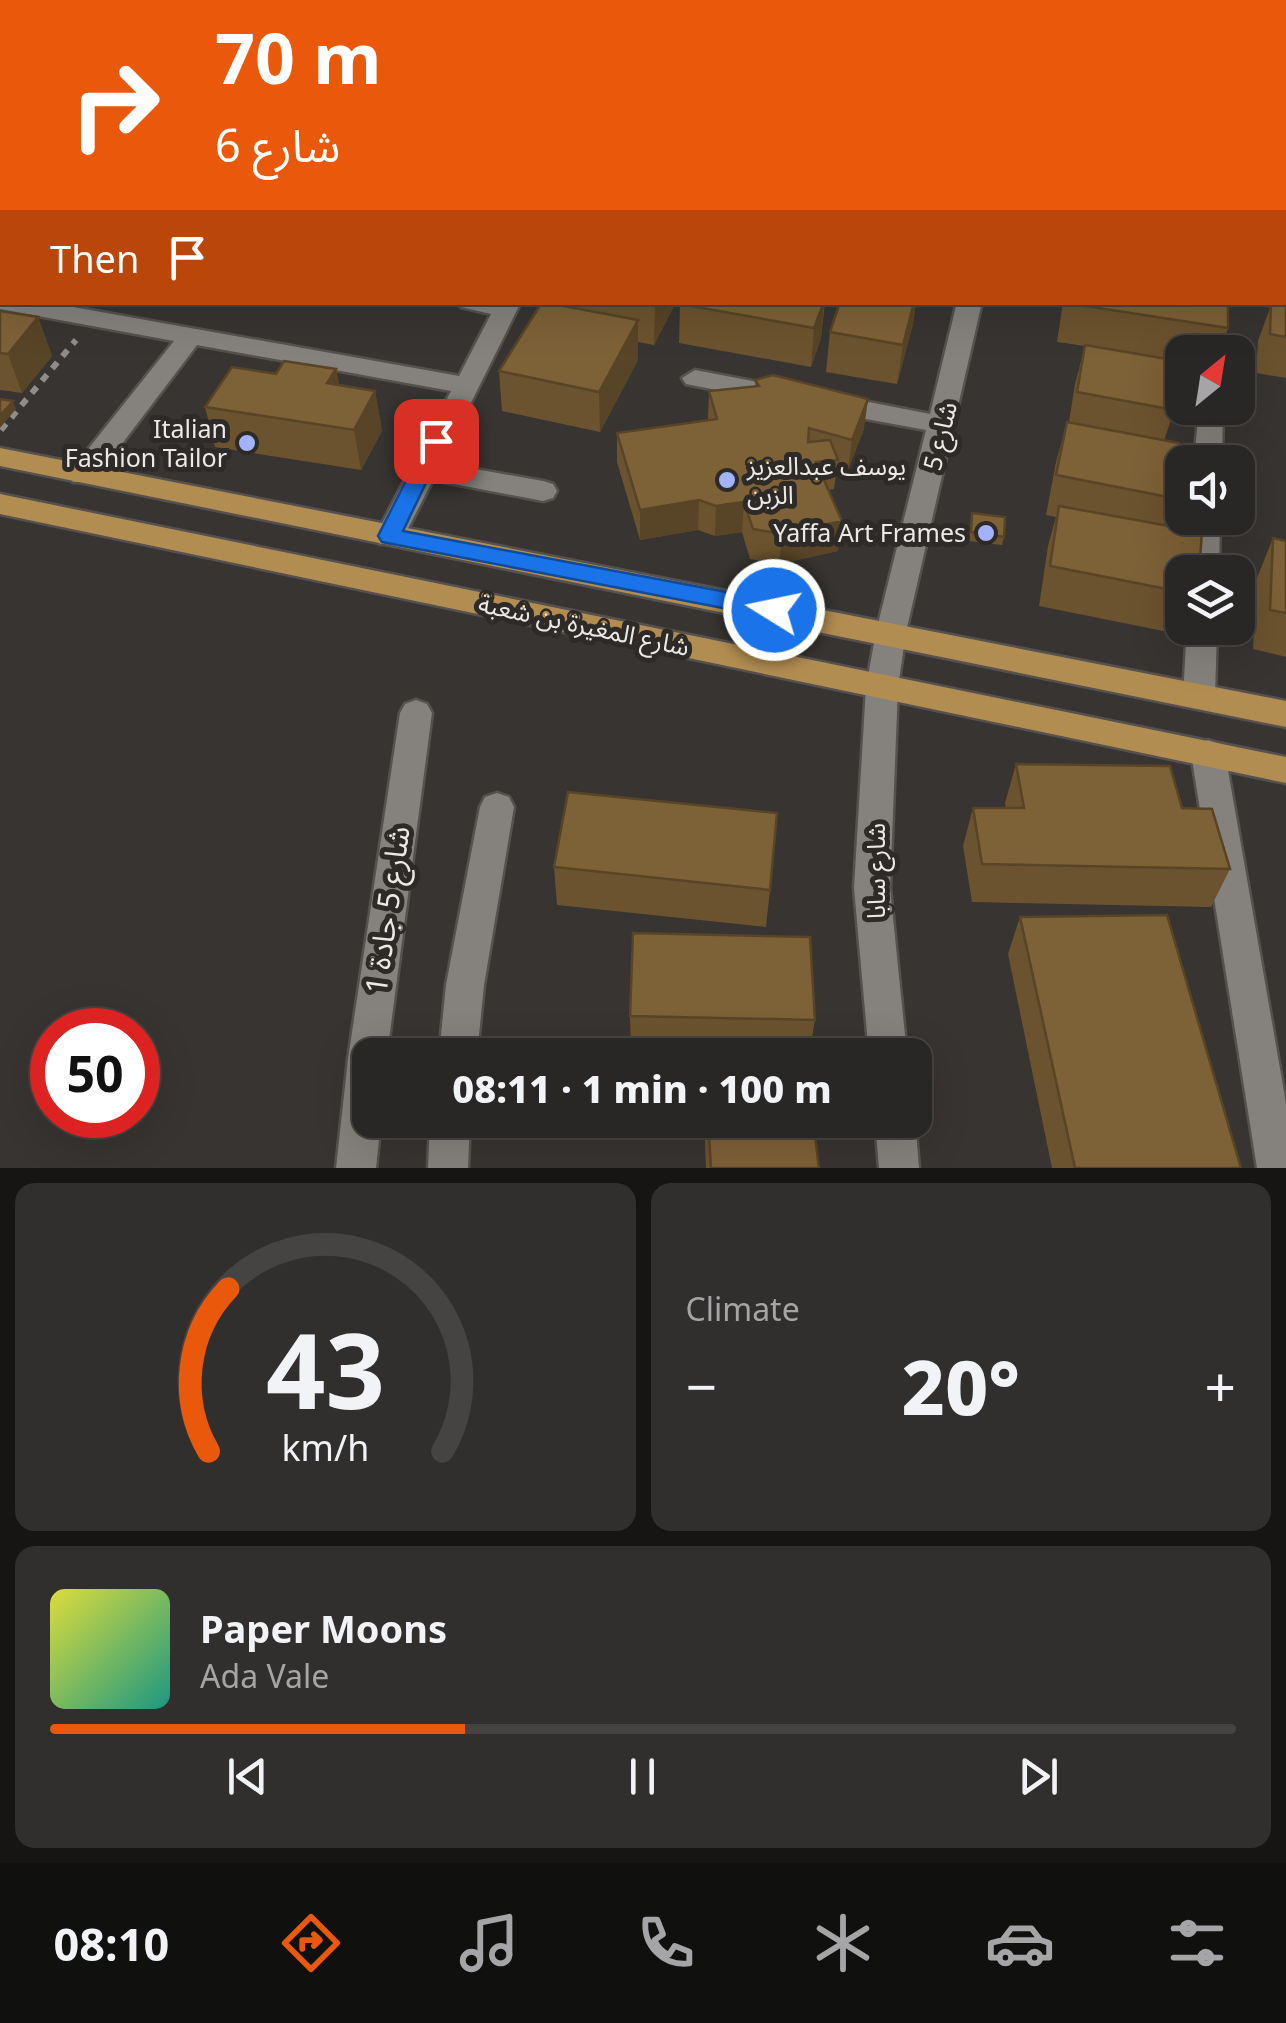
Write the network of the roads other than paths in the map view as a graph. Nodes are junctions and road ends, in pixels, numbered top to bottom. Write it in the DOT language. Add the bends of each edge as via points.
graph roads {
  1 [pos="16,305"];
  2 [pos="969,305"];
  3 [pos="507,306"];
  4 [pos="190,337"];
  5 [pos="695,378"];
  6 [pos="465,385"];
  7 [pos="943,425"];
  8 [pos="0,458"];
  9 [pos="422,469"];
  10 [pos="83,475"];
  11 [pos="543,492"];
  12 [pos="0,504"];
  13 [pos="390,536"];
  14 [pos="891,632"];
  15 [pos="1201,645"];
  16 [pos="882,687"];
  17 [pos="1199,696"];
  18 [pos="416,713"];
  19 [pos="1286,714"];
  20 [pos="1208,754"];
  21 [pos="1286,770"];
  22 [pos="497,807"];
  23 [pos="460,1038"];
  24 [pos="886,1038"];
  25 [pos="449,1138"];
  26 [pos="896,1138"];
  27 [pos="356,1168"];
  28 [pos="448,1168"];
  29 [pos="899,1168"];
  30 [pos="1277,1168"];
  1 -- 4 [label="street"];
  2 -- 7 [label="street, شارع 5"];
  3 -- 6 [label="street"];
  4 -- 6 [label="street"];
  4 -- 10 [label="street"];
  5 -- 7 [label="street"];
  6 -- 9 [label="street"];
  7 -- 14 [label="street, شارع 5"];
  8 -- 10 [label="main road, شارع المغيرة بن شعبة"];
  9 -- 11 [label="street"];
  9 -- 13 [label="street"];
  10 -- 13 [label="main road, شارع المغيرة بن شعبة"];
  12 -- 16 [label="main road, شارع المغيرة بن شعبة"];
  13 -- 14 [label="main road, شارع المغيرة بن شعبة"];
  14 -- 16 [label="street, شارع 5"];
  14 -- 17 [label="main road, شارع المغيرة بن شعبة"];
  15 -- 17 [label="street"];
  16 -- 20 [label="main road, شارع المغيرة بن شعبة"];
  16 -- 24 [label="street, شارع سابا" via="872,888"];
  17 -- 19 [label="main road, شارع المغيرة بن شعبة"];
  18 -- 27 [label="street, شارع 5 جادة 1"];
  20 -- 21 [label="main road, شارع المغيرة بن شعبة"];
  20 -- 30 [label="street"];
  22 -- 23 [label="street"];
  25 -- 28 [label="street"];
  26 -- 29 [label="street"];
}
